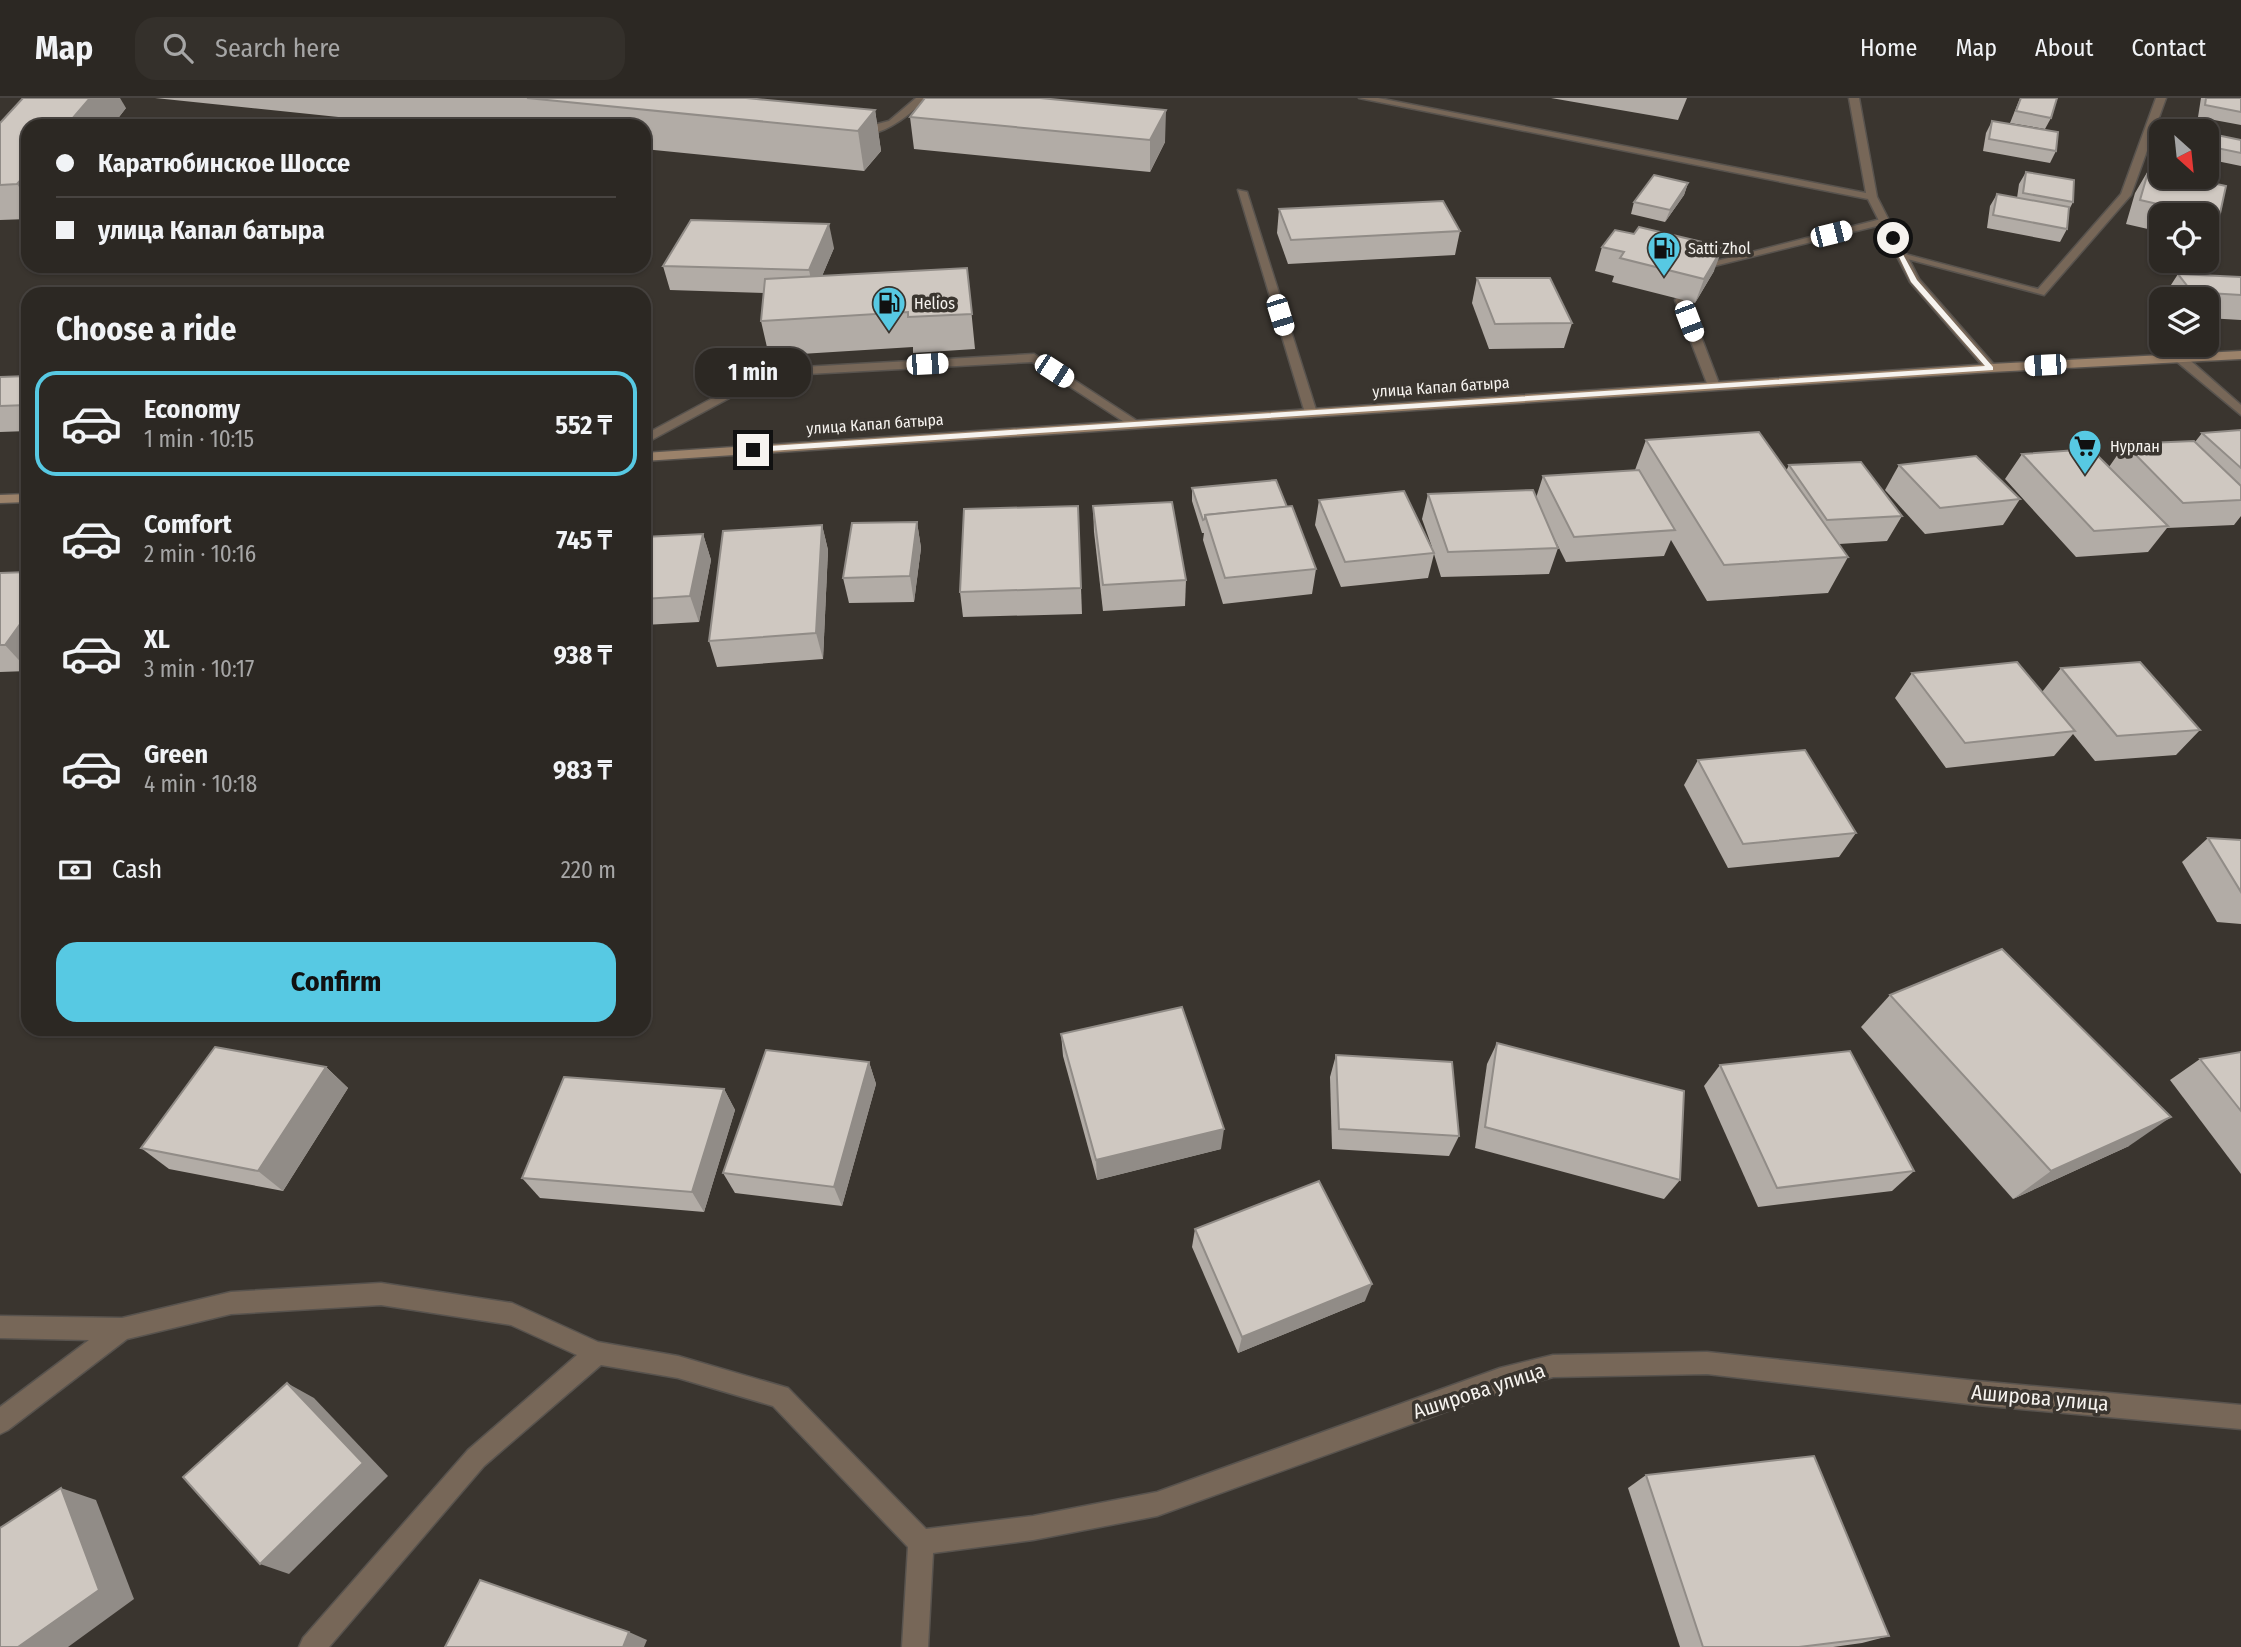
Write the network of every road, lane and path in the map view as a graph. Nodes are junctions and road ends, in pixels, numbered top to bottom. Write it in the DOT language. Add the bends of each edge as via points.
graph roads {
  1 [pos="921,98"];
  2 [pos="1364,98"];
  3 [pos="1854,98"];
  4 [pos="2161,98"];
  5 [pos="842,132"];
  6 [pos="1242,192"];
  7 [pos="1872,197"];
  8 [pos="1885,221"];
  9 [pos="1901,256"];
  10 [pos="1698,267"];
  11 [pos="1681,300"];
  12 [pos="2241,355"];
  13 [pos="2180,358"];
  14 [pos="1990,368"];
  15 [pos="1714,386"];
  16 [pos="2241,411"];
  17 [pos="1311,413"];
  18 [pos="1136,424"];
  19 [pos="651,436"];
  20 [pos="651,457"];
  21 [pos="21,498"];
  22 [pos="0,499"];
  23 [pos="0,1326"];
  24 [pos="122,1329"];
  25 [pos="597,1353"];
  26 [pos="2241,1417"];
  27 [pos="0,1422"];
  28 [pos="922,1542"];
  29 [pos="312,1647"];
  30 [pos="915,1647"];
  1 -- 5 [label="street" via="890,125"];
  2 -- 7 [label="street"];
  3 -- 7 [label="street"];
  4 -- 9 [label="street" via="2126,195 2040,293"];
  6 -- 17 [label="street"];
  7 -- 8 [label="street"];
  8 -- 9 [label="street"];
  8 -- 10 [label="street"];
  9 -- 14 [label="street" via="1914,281"];
  11 -- 15 [label="street"];
  12 -- 13 [label="main road, улица Капал батыра"];
  13 -- 14 [label="main road, улица Капал батыра"];
  13 -- 16 [label="street"];
  14 -- 15 [label="main road, улица Капал батыра"];
  15 -- 17 [label="main road, улица Капал батыра"];
  17 -- 18 [label="main road, улица Капал батыра"];
  18 -- 19 [label="street" via="1034,358 767,373"];
  18 -- 20 [label="main road, улица Капал батыра"];
  21 -- 22 [label="main road"];
  23 -- 24 [label="street"];
  24 -- 25 [label="street" via="231,1303 382,1294 512,1314"];
  24 -- 27 [label="street"];
  25 -- 28 [label="street" via="678,1367 780,1396"];
  25 -- 29 [label="street" via="476,1458"];
  26 -- 28 [label="street, Аширова улица" via="1707,1363 1553,1366 1500,1380 1157,1504 1033,1528"];
  28 -- 30 [label="street"];
}
